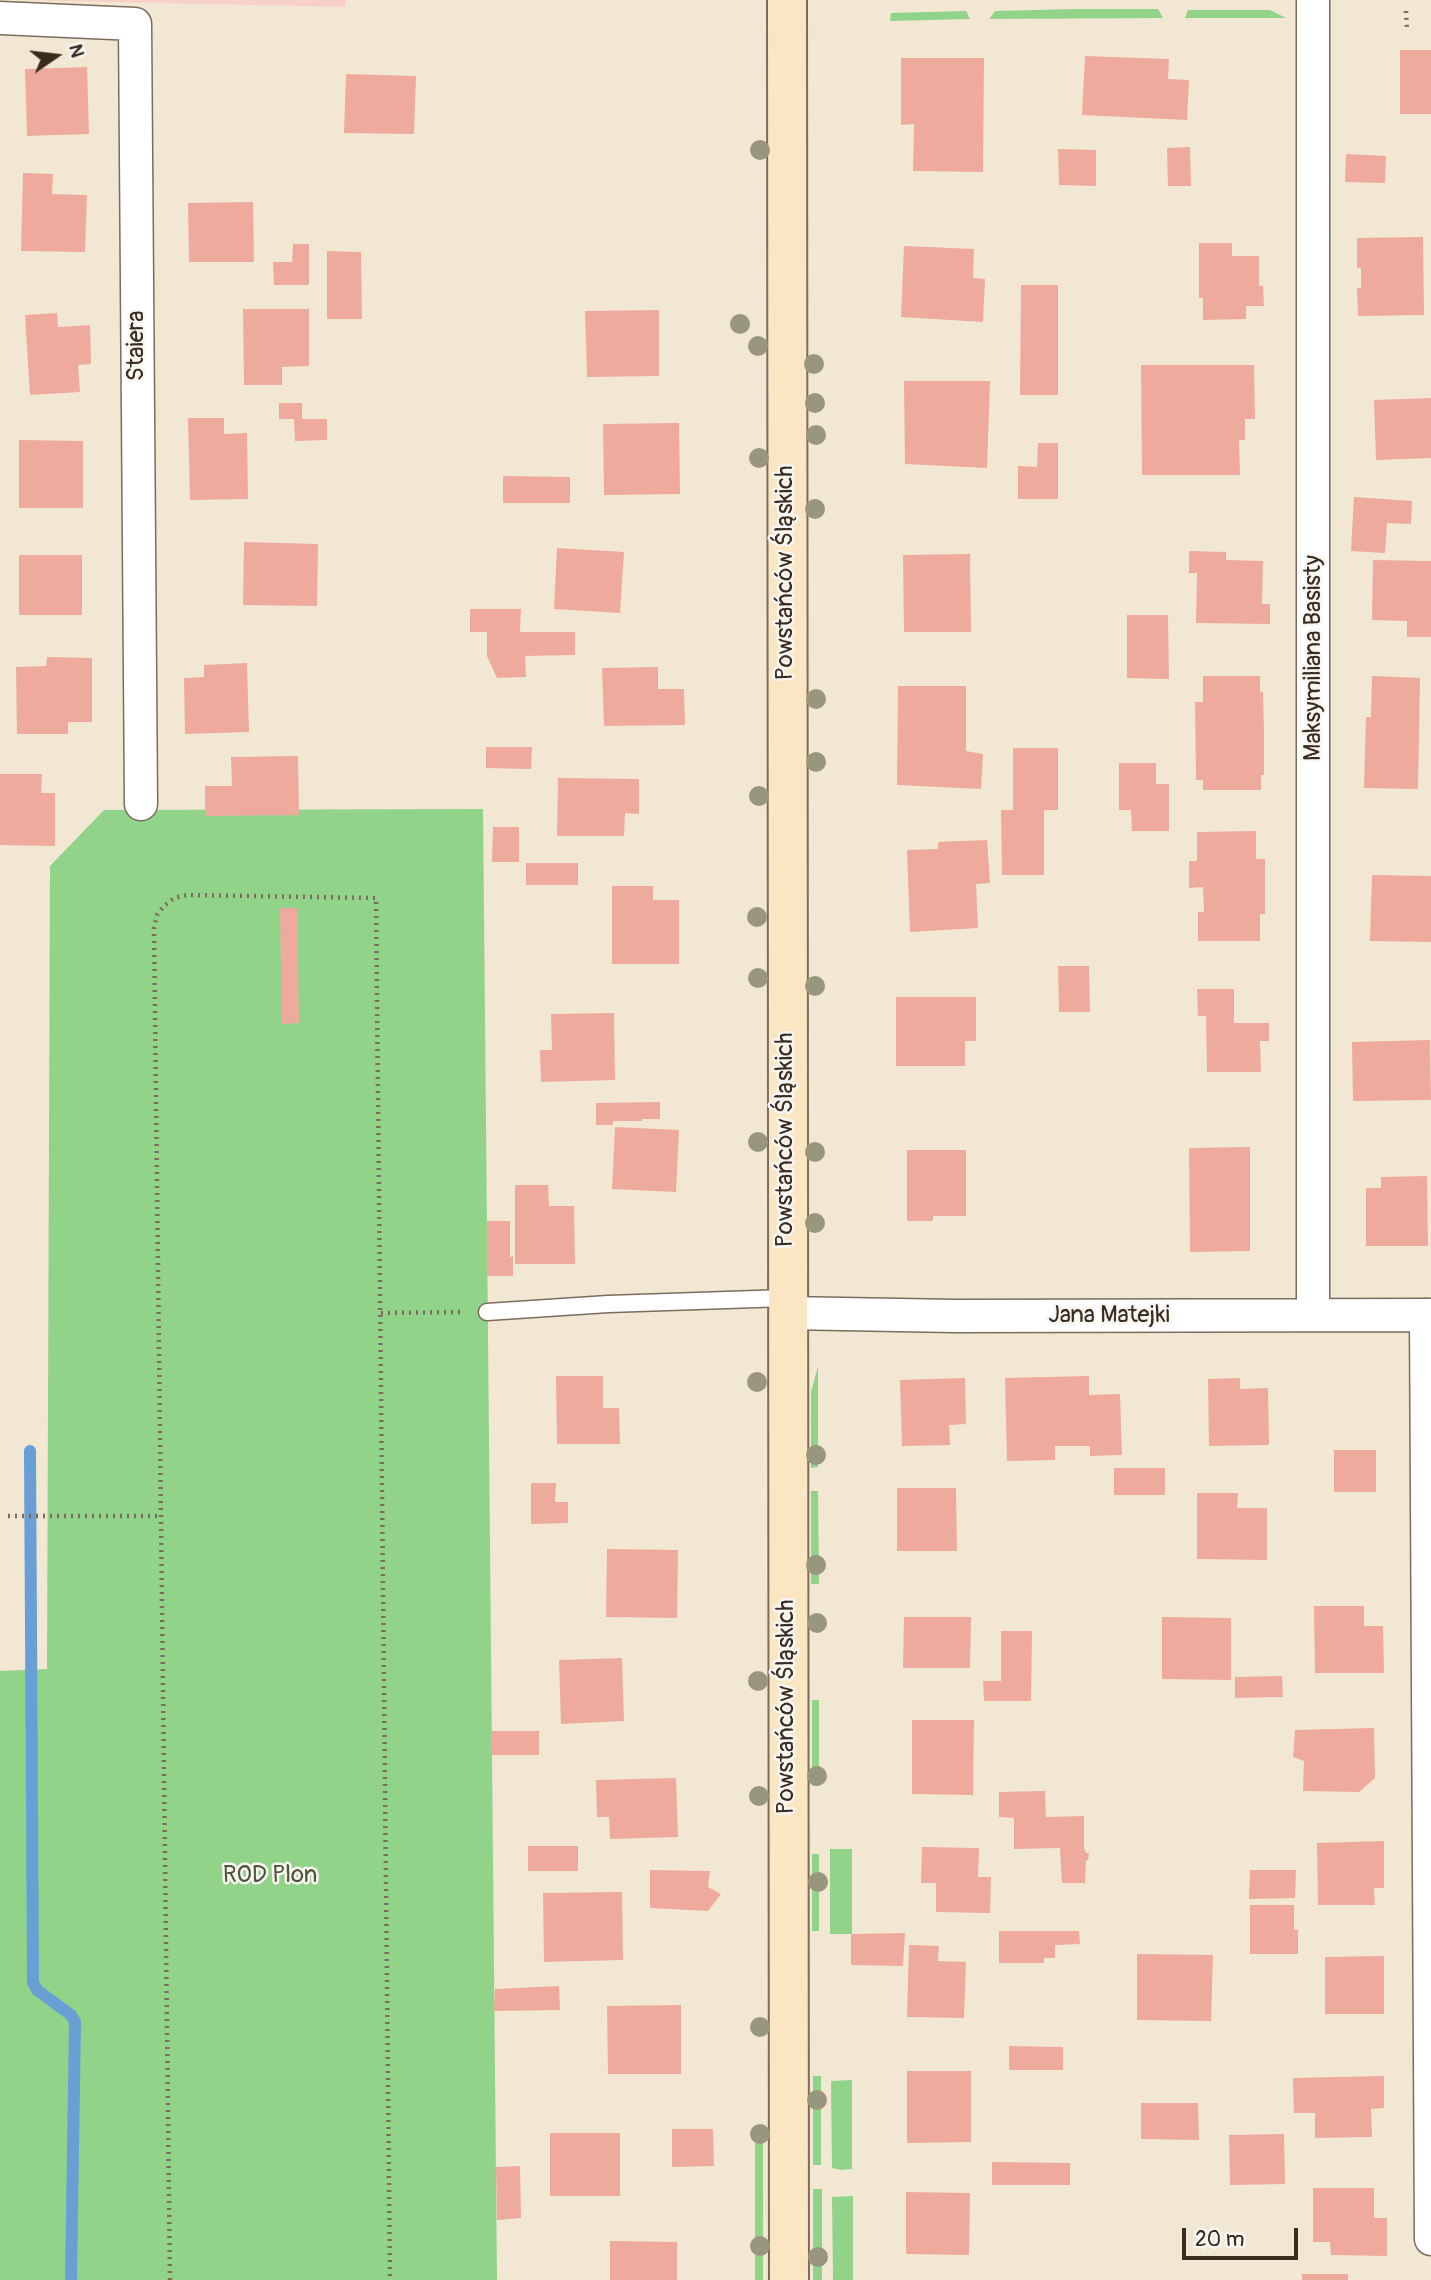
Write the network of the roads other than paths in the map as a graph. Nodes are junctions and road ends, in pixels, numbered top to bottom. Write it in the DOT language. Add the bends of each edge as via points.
graph roads {
  1 [pos="786,0"];
  2 [pos="1313,0"];
  3 [pos="0,19"];
  4 [pos="141,804"];
  5 [pos="786,1306"];
  6 [pos="487,1312"];
  7 [pos="1313,1315"];
  8 [pos="1428,1315"];
  9 [pos="1431,2239"];
  10 [pos="789,2280"];
  1 -- 5 [label="street, Powstańców Śląskich"];
  2 -- 7 [label="street, Maksymiliana Basisty"];
  3 -- 4 [label="street, Staiera" via="135,24"];
  5 -- 6 [label="lane" via="608,1304"];
  5 -- 7 [label="street, Jana Matejki" via="955,1317"];
  5 -- 10 [label="street, Powstańców Śląskich"];
  7 -- 8 [label="street, Jana Matejki"];
  8 -- 9 [label="street"];
}
